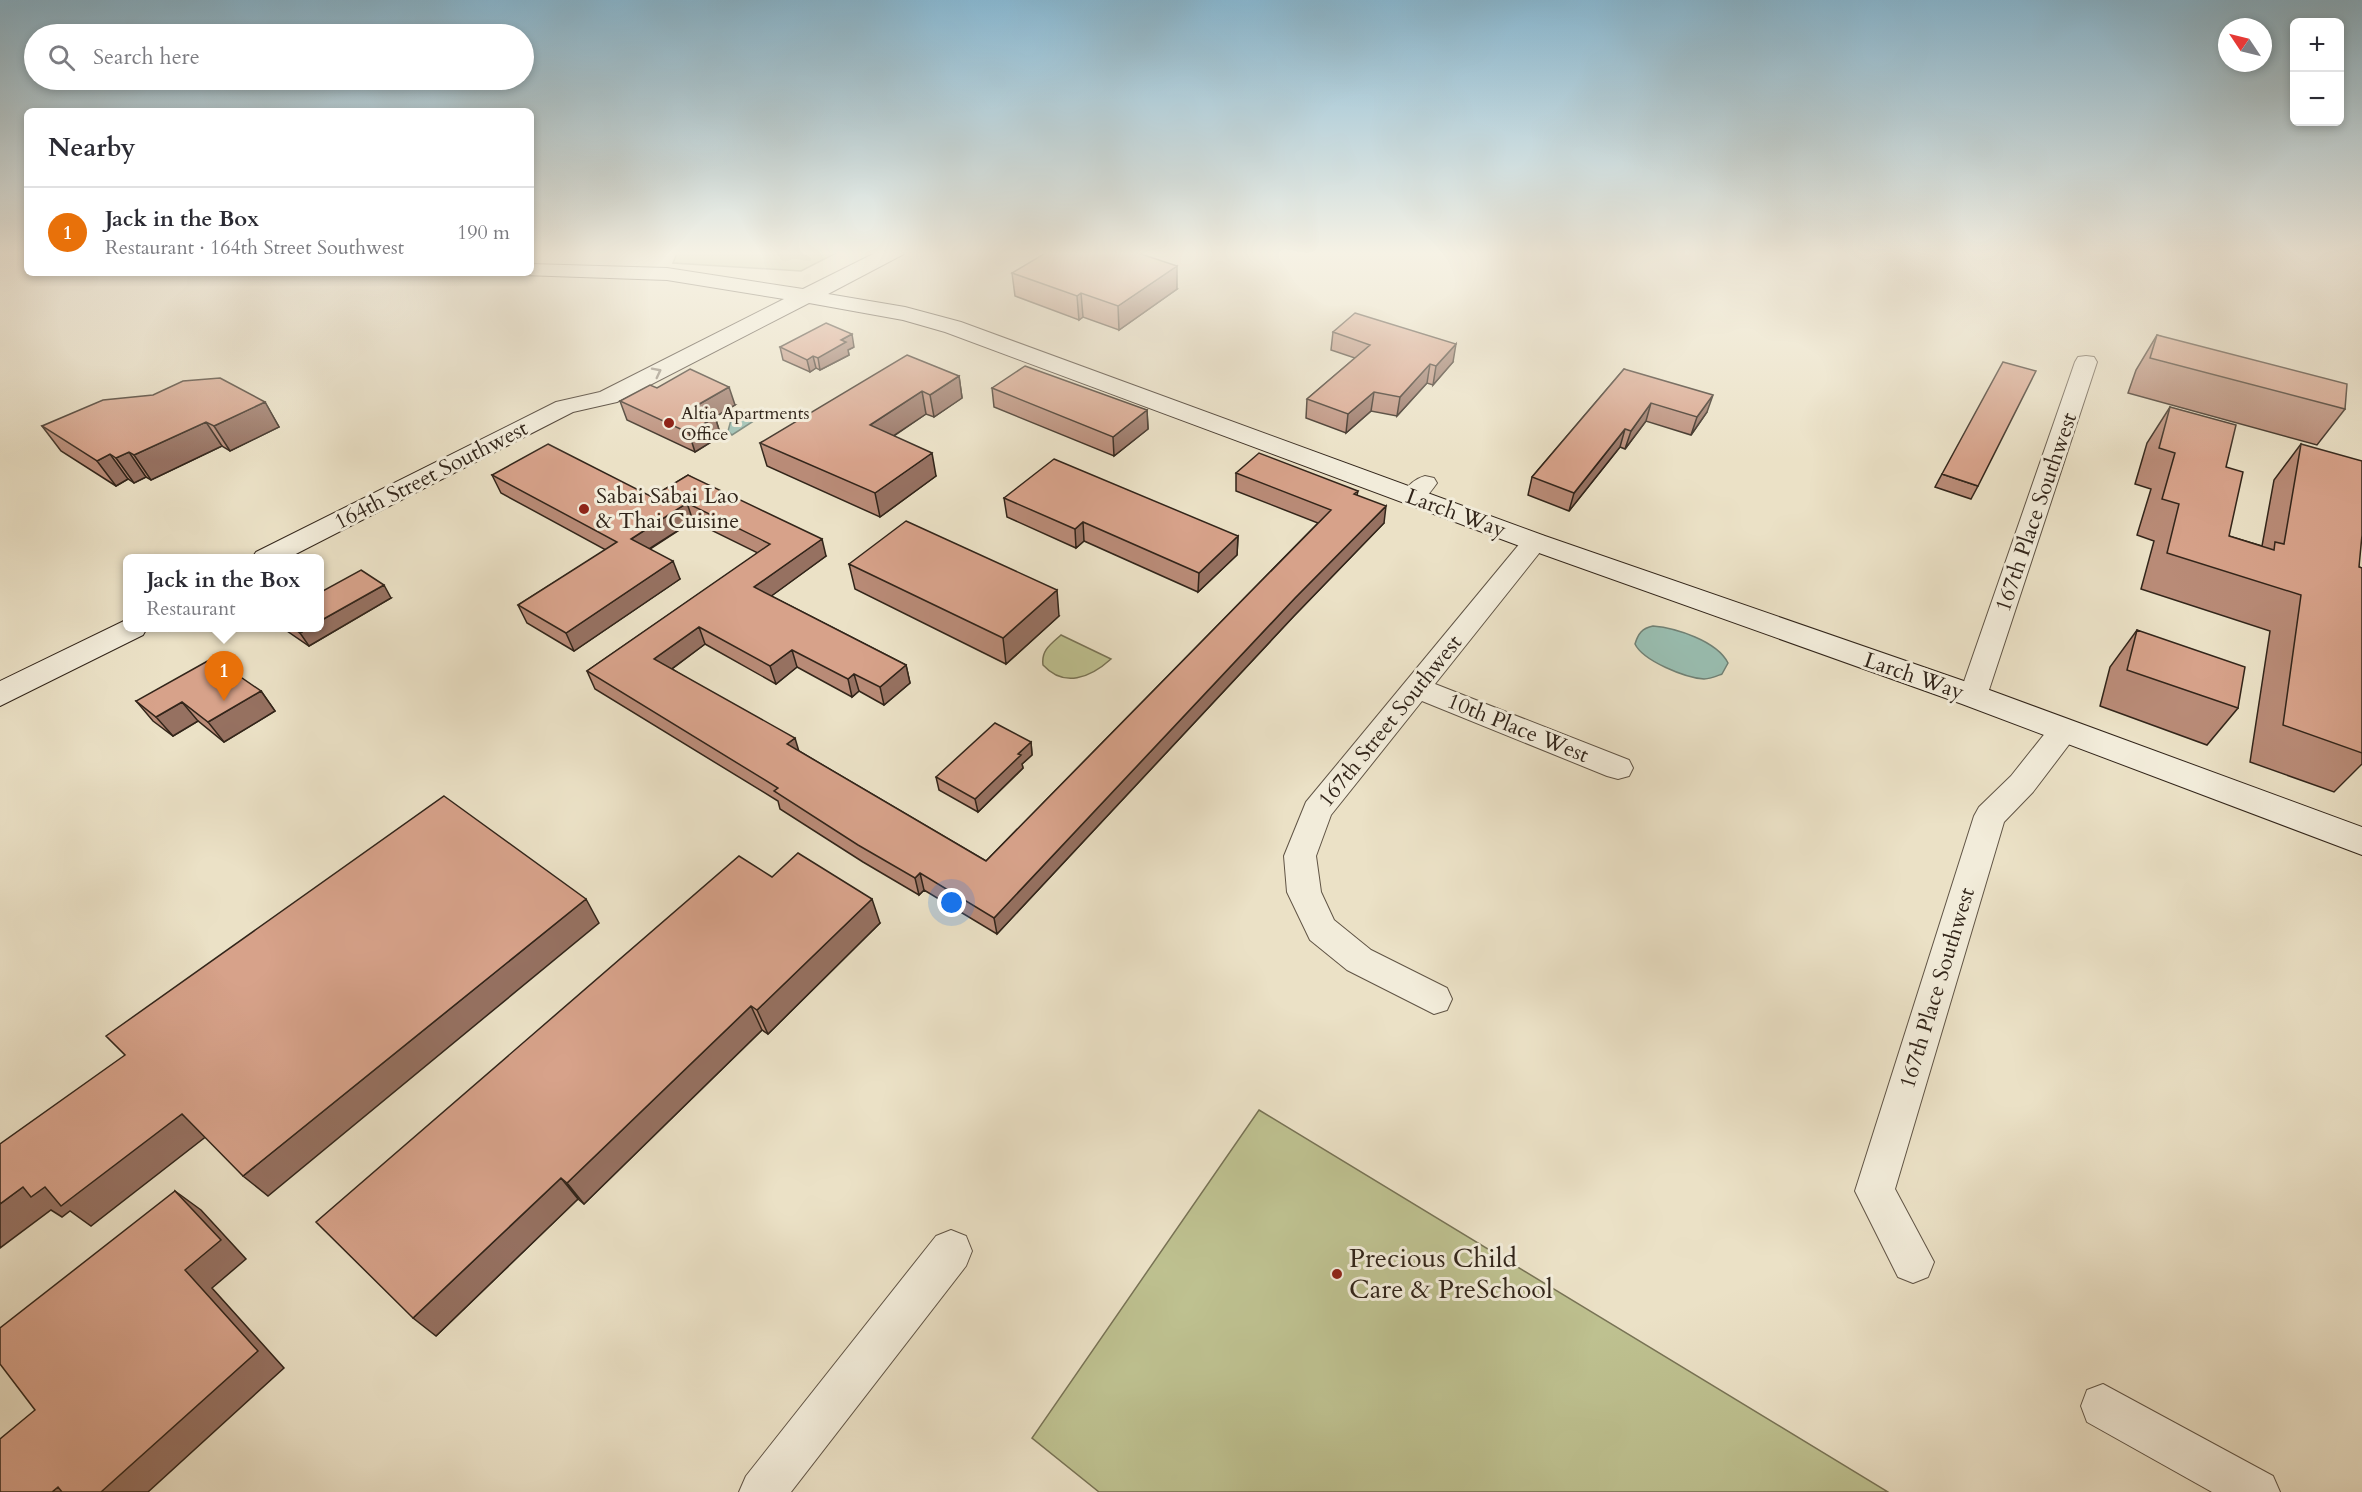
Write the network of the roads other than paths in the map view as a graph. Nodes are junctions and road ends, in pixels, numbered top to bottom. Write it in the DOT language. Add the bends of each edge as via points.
graph roads {
  1 [pos="715,321"];
  2 [pos="758,321"];
  3 [pos="928,321"];
  4 [pos="2086,362"];
  5 [pos="564,407"];
  6 [pos="1535,542"];
  7 [pos="274,554"];
  8 [pos="123,632"];
  9 [pos="1418,687"];
  10 [pos="0,695"];
  11 [pos="1973,696"];
  12 [pos="2064,730"];
  13 [pos="1618,768"];
  14 [pos="2362,841"];
  15 [pos="1434,999"];
  16 [pos="951,1251"];
  17 [pos="1913,1262"];
  18 [pos="2103,1406"];
  19 [pos="762,1492"];
  20 [pos="2258,1492"];
  1 -- 5 [label="main road, 164th Street Southwest" via="588,383"];
  5 -- 2 [label="main road, 164th Street Southwest, one-way" via="608,397"];
  3 -- 6 [label="main road, Larch Way" via="1419,490"];
  4 -- 11 [label="street, 167th Place Southwest"];
  5 -- 7 [label="main road, 164th Street Southwest"];
  6 -- 9 [label="street, 167th Street Southwest"];
  6 -- 11 [label="main road, Larch Way"];
  8 -- 10 [label="main road"];
  9 -- 13 [label="street, 10th Place West"];
  9 -- 15 [label="street, 167th Street Southwest" via="1317,810 1300,856 1304,892 1322,930 1359,960"];
  11 -- 12 [label="main road, Larch Way"];
  12 -- 14 [label="main road, Larch Way"];
  12 -- 17 [label="street, 167th Place Southwest" via="2022,784 1990,816 1875,1191"];
  16 -- 19 [label="street"];
  18 -- 20 [label="street"];
}
